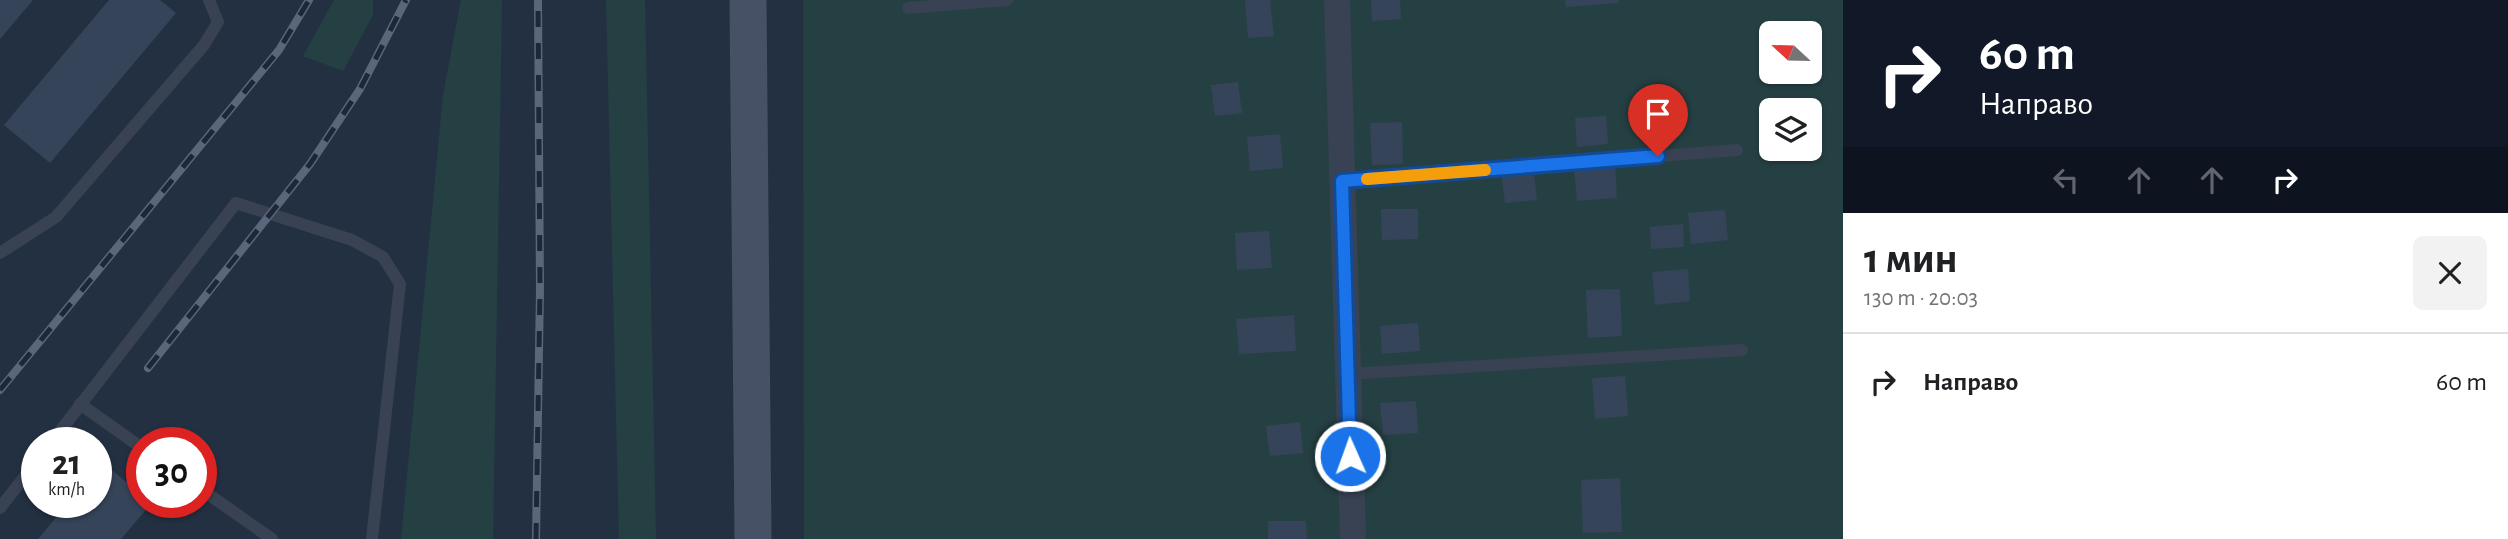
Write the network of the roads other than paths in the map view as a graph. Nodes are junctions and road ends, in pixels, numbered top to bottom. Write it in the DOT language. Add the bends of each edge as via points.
graph roads {
  1 [pos="208,0"];
  2 [pos="748,0"];
  3 [pos="1007,0"];
  4 [pos="1337,0"];
  5 [pos="908,8"];
  6 [pos="1737,150"];
  7 [pos="1342,181"];
  8 [pos="0,253"];
  9 [pos="1742,350"];
  10 [pos="1348,374"];
  11 [pos="80,404"];
  12 [pos="63,427"];
  13 [pos="126,437"];
  14 [pos="21,481"];
  15 [pos="217,500"];
  16 [pos="0,508"];
  17 [pos="272,539"];
  18 [pos="372,539"];
  19 [pos="753,539"];
  20 [pos="1353,539"];
  1 -- 8 [label="lane" via="218,22 204,45 56,216"];
  2 -- 19 [label="street"];
  3 -- 5 [label="lane"];
  4 -- 7 [label="street"];
  6 -- 7 [label="lane"];
  7 -- 10 [label="street"];
  9 -- 10 [label="lane"];
  10 -- 20 [label="street"];
  11 -- 12 [label="lane"];
  11 -- 13 [label="lane"];
  11 -- 18 [label="lane" via="236,204 352,240 383,257 400,284"];
  14 -- 16 [label="lane"];
  15 -- 17 [label="lane"];
}
